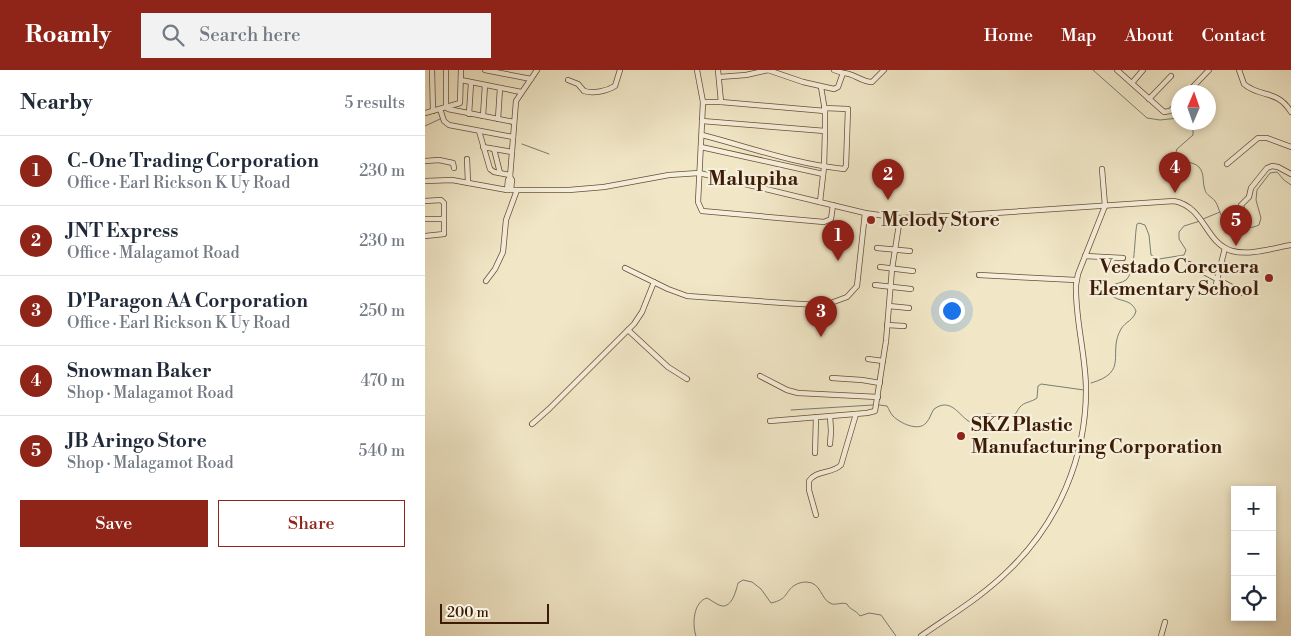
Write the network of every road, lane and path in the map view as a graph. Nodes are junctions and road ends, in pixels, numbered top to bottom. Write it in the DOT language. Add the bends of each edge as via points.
graph roads {
  1 [pos="446,70"];
  2 [pos="461,70"];
  3 [pos="485,70"];
  4 [pos="537,70"];
  5 [pos="620,70"];
  6 [pos="697,70"];
  7 [pos="718,70"];
  8 [pos="768,70"];
  9 [pos="835,70"];
  10 [pos="884,70"];
  11 [pos="1117,70"];
  12 [pos="1143,70"];
  13 [pos="1209,70"];
  14 [pos="1239,70"];
  15 [pos="432,72"];
  16 [pos="843,73"];
  17 [pos="425,74"];
  18 [pos="1171,76"];
  19 [pos="719,77"];
  20 [pos="531,79"];
  21 [pos="461,80"];
  22 [pos="568,80"];
  23 [pos="471,82"];
  24 [pos="1131,83"];
  25 [pos="485,85"];
  26 [pos="1195,85"];
  27 [pos="821,87"];
  28 [pos="500,88"];
  29 [pos="521,92"];
  30 [pos="1149,99"];
  31 [pos="703,102"];
  32 [pos="721,102"];
  33 [pos="446,107"];
  34 [pos="440,109"];
  35 [pos="825,110"];
  36 [pos="1171,110"];
  37 [pos="433,111"];
  38 [pos="1291,112"];
  39 [pos="425,113"];
  40 [pos="469,114"];
  41 [pos="483,116"];
  42 [pos="498,119"];
  43 [pos="514,122"];
  44 [pos="702,122"];
  45 [pos="479,131"];
  46 [pos="825,131"];
  47 [pos="702,135"];
  48 [pos="513,137"];
  49 [pos="483,147"];
  50 [pos="701,147"];
  51 [pos="1291,147"];
  52 [pos="494,149"];
  53 [pos="512,152"];
  54 [pos="467,159"];
  55 [pos="425,161"];
  56 [pos="1227,164"];
  57 [pos="824,167"];
  58 [pos="454,168"];
  59 [pos="1102,169"];
  60 [pos="699,172"];
  61 [pos="500,173"];
  62 [pos="823,174"];
  63 [pos="1291,174"];
  64 [pos="510,176"];
  65 [pos="425,181"];
  66 [pos="468,183"];
  67 [pos="509,190"];
  68 [pos="517,190"];
  69 [pos="425,202"];
  70 [pos="820,202"];
  71 [pos="833,206"];
  72 [pos="1105,206"];
  73 [pos="865,213"];
  74 [pos="900,218"];
  75 [pos="444,219"];
  76 [pos="1244,219"];
  77 [pos="425,220"];
  78 [pos="425,236"];
  79 [pos="1291,245"];
  80 [pos="877,248"];
  81 [pos="1225,248"];
  82 [pos="895,250"];
  83 [pos="910,251"];
  84 [pos="1085,256"];
  85 [pos="1123,258"];
  86 [pos="1189,264"];
  87 [pos="1222,264"];
  88 [pos="880,267"];
  89 [pos="625,268"];
  90 [pos="1237,268"];
  91 [pos="892,269"];
  92 [pos="913,271"];
  93 [pos="979,275"];
  94 [pos="1076,280"];
  95 [pos="1218,280"];
  96 [pos="486,281"];
  97 [pos="654,282"];
  98 [pos="875,285"];
  99 [pos="891,288"];
  100 [pos="1215,288"];
  101 [pos="911,290"];
  102 [pos="1243,293"];
  103 [pos="889,306"];
  104 [pos="909,308"];
  105 [pos="887,324"];
  106 [pos="905,326"];
  107 [pos="628,330"];
  108 [pos="868,360"];
  109 [pos="883,361"];
  110 [pos="760,376"];
  111 [pos="832,378"];
  112 [pos="687,379"];
  113 [pos="880,383"];
  114 [pos="878,397"];
  115 [pos="856,414"];
  116 [pos="830,416"];
  117 [pos="816,417"];
  118 [pos="770,421"];
  119 [pos="532,424"];
  120 [pos="830,444"];
  121 [pos="815,453"];
  122 [pos="816,515"];
  123 [pos="1165,622"];
  124 [pos="921,636"];
  125 [pos="1161,636"];
  1 -- 33 [label="street"];
  2 -- 21 [label="street"];
  3 -- 20 [label="street"];
  4 -- 20 [label="street"];
  5 -- 22 [label="street" via="615,86 592,93"];
  6 -- 31 [label="street"];
  7 -- 19 [label="street"];
  8 -- 19 [label="street"];
  8 -- 27 [label="street"];
  9 -- 16 [label="street"];
  10 -- 16 [label="street" via="872,82"];
  11 -- 24 [label="street"];
  12 -- 24 [label="street"];
  13 -- 26 [label="street"];
  14 -- 38 [label="street" via="1244,84 1280,99"];
  15 -- 17 [label="street"];
  15 -- 37 [label="street"];
  16 -- 27 [label="street" via="837,88"];
  18 -- 30 [label="street"];
  19 -- 32 [label="street"];
  20 -- 29 [label="street"];
  21 -- 23 [label="street"];
  21 -- 33 [label="street" via="459,103"];
  23 -- 25 [label="street"];
  23 -- 40 [label="street"];
  24 -- 30 [label="street"];
  25 -- 28 [label="street"];
  25 -- 41 [label="street"];
  27 -- 35 [label="street"];
  28 -- 29 [label="street"];
  28 -- 42 [label="street"];
  29 -- 43 [label="street" via="516,101"];
  30 -- 36 [label="street" via="1166,112"];
  31 -- 32 [label="street"];
  31 -- 44 [label="street"];
  32 -- 35 [label="street"];
  33 -- 34 [label="street"];
  33 -- 40 [label="street"];
  34 -- 37 [label="street"];
  34 -- 45 [label="street" via="446,124"];
  35 -- 46 [label="street"];
  35 -- 57 [label="street" via="848,110 846,167"];
  37 -- 39 [label="street"];
  40 -- 41 [label="street"];
  41 -- 42 [label="street"];
  42 -- 43 [label="street"];
  43 -- 48 [label="street"];
  44 -- 46 [label="street"];
  44 -- 47 [label="street"];
  45 -- 48 [label="street"];
  45 -- 49 [label="street"];
  46 -- 57 [label="street"];
  47 -- 50 [label="street"];
  47 -- 57 [label="street"];
  48 -- 53 [label="street"];
  49 -- 52 [label="street"];
  49 -- 61 [label="street" via="490,169"];
  50 -- 60 [label="street"];
  50 -- 62 [label="street"];
  51 -- 56 [label="street" via="1267,138 1257,138"];
  52 -- 53 [label="street"];
  52 -- 61 [label="street"];
  53 -- 64 [label="street"];
  54 -- 66 [label="street"];
  55 -- 58 [label="street" via="446,161"];
  57 -- 62 [label="street"];
  59 -- 72 [label="street"];
  60 -- 68 [label="street" via="669,174 591,189"];
  60 -- 70 [label="street"];
  60 -- 71 [label="street" via="698,202 701,211 824,222 831,219"];
  61 -- 64 [label="street"];
  62 -- 70 [label="street"];
  63 -- 76 [label="street" via="1278,167 1267,168 1251,188 1249,198 1241,205"];
  64 -- 67 [label="street"];
  65 -- 66 [label="street" via="444,179"];
  66 -- 67 [label="street"];
  67 -- 68 [label="street"];
  68 -- 96 [label="street" via="507,220 503,252"];
  69 -- 75 [label="street" via="443,201"];
  70 -- 71 [label="street"];
  71 -- 73 [label="street"];
  72 -- 74 [label="street"];
  72 -- 81 [label="street" via="1174,201 1187,205"];
  72 -- 84 [label="street"];
  73 -- 74 [label="street"];
  73 -- 97 [label="street" via="857,286 851,295 839,301 818,305 705,299 687,296"];
  74 -- 82 [label="street"];
  75 -- 77 [label="street"];
  75 -- 78 [label="street" via="443,234"];
  79 -- 81 [label="street" via="1244,252"];
  80 -- 82 [label="street"];
  81 -- 87 [label="street"];
  82 -- 83 [label="street"];
  82 -- 91 [label="street"];
  84 -- 85 [label="street"];
  84 -- 94 [label="street"];
  86 -- 95 [label="street"];
  87 -- 90 [label="street"];
  87 -- 95 [label="street"];
  88 -- 91 [label="street"];
  89 -- 97 [label="street"];
  91 -- 92 [label="street"];
  91 -- 99 [label="street"];
  93 -- 94 [label="street"];
  94 -- 124 [label="street" via="1086,390 1082,438 1073,470 1045,528 1022,556 991,586"];
  95 -- 100 [label="street"];
  95 -- 102 [label="street"];
  97 -- 107 [label="street" via="642,312"];
  98 -- 99 [label="street"];
  99 -- 101 [label="street"];
  99 -- 103 [label="street"];
  103 -- 104 [label="street"];
  103 -- 105 [label="street"];
  105 -- 106 [label="street"];
  105 -- 109 [label="street"];
  107 -- 112 [label="street" via="668,367"];
  107 -- 119 [label="street"];
  108 -- 109 [label="street"];
  109 -- 113 [label="street"];
  110 -- 114 [label="street" via="798,393"];
  111 -- 113 [label="street"];
  113 -- 114 [label="street"];
  114 -- 115 [label="street" via="875,411"];
  115 -- 116 [label="street"];
  115 -- 122 [label="street" via="841,465 815,474 809,481"];
  116 -- 117 [label="street"];
  116 -- 120 [label="street"];
  117 -- 118 [label="street"];
  117 -- 121 [label="street"];
  123 -- 125 [label="street"];
}
